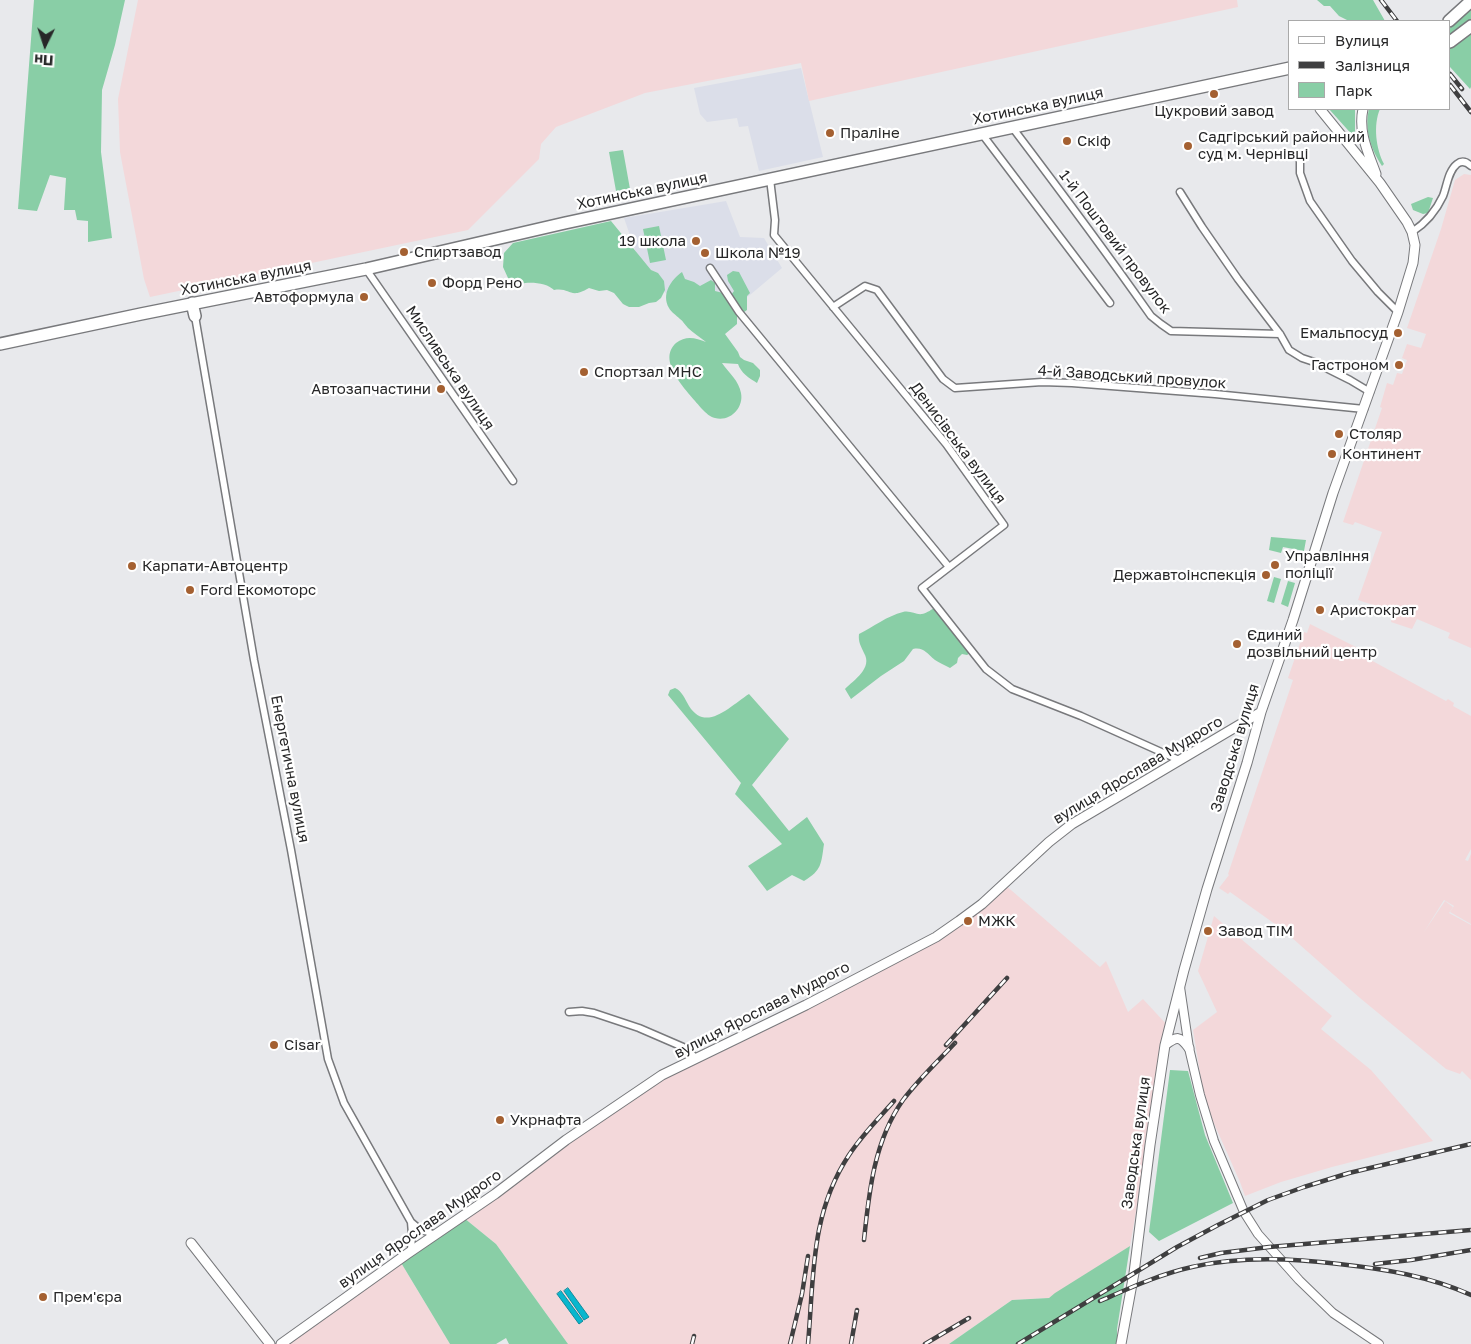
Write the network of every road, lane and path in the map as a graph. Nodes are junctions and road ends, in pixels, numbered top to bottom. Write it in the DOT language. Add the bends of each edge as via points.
graph roads {
  1 [pos="1471,0"];
  2 [pos="1450,20"];
  3 [pos="1471,26"];
  4 [pos="1451,41"];
  5 [pos="1288,68"];
  6 [pos="1321,110"];
  7 [pos="1364,110"];
  8 [pos="1012,127"];
  9 [pos="982,134"];
  10 [pos="1300,159"];
  11 [pos="1471,166"];
  12 [pos="770,179"];
  13 [pos="1380,183"];
  14 [pos="1180,192"];
  15 [pos="1412,232"];
  16 [pos="710,268"];
  17 [pos="366,269"];
  18 [pos="192,303"];
  19 [pos="1110,303"];
  20 [pos="833,307"];
  21 [pos="1398,312"];
  22 [pos="195,316"];
  23 [pos="1280,334"];
  24 [pos="0,344"];
  25 [pos="1370,392"];
  26 [pos="1364,409"];
  27 [pos="513,481"];
  28 [pos="949,567"];
  29 [pos="1261,712"];
  30 [pos="1179,760"];
  31 [pos="1180,984"];
  32 [pos="569,1012"];
  33 [pos="1165,1045"];
  34 [pos="1189,1048"];
  35 [pos="696,1058"];
  36 [pos="411,1222"];
  37 [pos="435,1235"];
  38 [pos="191,1243"];
  39 [pos="411,1252"];
  40 [pos="270,1344"];
  41 [pos="281,1344"];
  42 [pos="1121,1344"];
  43 [pos="1379,1344"];
  1 -- 2 [label="highway"];
  3 -- 4 [label="highway"];
  5 -- 8 [label="highway, Хотинська вулиця"];
  6 -- 13 [label="main road, Заводська вулиця"];
  7 -- 13 [label="main road, Заводська вулиця" via="1362,135"];
  8 -- 9 [label="highway, Хотинська вулиця"];
  8 -- 23 [label="street, 1-й Поштовий провулок" via="1151,316 1161,324 1171,331"];
  9 -- 12 [label="highway, Хотинська вулиця"];
  9 -- 19 [label="street"];
  10 -- 21 [label="street" via="1300,173 1310,201 1352,261"];
  11 -- 15 [label="street" via="1459,162 1454,167 1443,196 1431,215"];
  12 -- 17 [label="highway, Хотинська вулиця"];
  12 -- 20 [label="street, Денисівська вулиця" via="774,235"];
  13 -- 15 [label="main road, Заводська вулиця"];
  14 -- 23 [label="street" via="1238,279"];
  15 -- 21 [label="main road, Заводська вулиця" via="1415,245 1413,263"];
  16 -- 28 [label="street" via="739,312"];
  17 -- 18 [label="highway, Хотинська вулиця"];
  17 -- 27 [label="street, Мисливська вулиця"];
  18 -- 22 [label="highway, Енергетична вулиця"];
  18 -- 24 [label="highway, Хотинська вулиця"];
  20 -- 26 [label="street, 4-й Заводський провулок" via="865,286 877,290 943,379 955,388 1072,383"];
  20 -- 28 [label="street, Денисівська вулиця" via="946,444 1004,525"];
  21 -- 25 [label="main road, Заводська вулиця"];
  22 -- 36 [label="street, Енергетична вулиця" via="254,660 328,1059 344,1103"];
  23 -- 25 [label="street" via="1289,350"];
  25 -- 26 [label="main road, Заводська вулиця"];
  26 -- 29 [label="main road, Заводська вулиця"];
  28 -- 30 [label="street, Денисівська вулиця" via="922,588 986,669 1012,689"];
  29 -- 30 [label="main road, вулиця Ярослава Мудрого"];
  29 -- 31 [label="main road, Заводська вулиця"];
  30 -- 35 [label="main road, вулиця Ярослава Мудрого" via="1072,824 982,904 936,937"];
  31 -- 33 [label="main road, Заводська вулиця"];
  31 -- 34 [label="street"];
  32 -- 35 [label="street" via="594,1013 644,1030 683,1047"];
  33 -- 34 [label="main road" via="1180,1038"];
  33 -- 42 [label="main road, Заводська вулиця" via="1134,1273"];
  34 -- 43 [label="street" via="1214,1141 1244,1212 1258,1234 1333,1313"];
  35 -- 37 [label="main road, вулиця Ярослава Мудрого" via="654,1081 566,1140"];
  36 -- 37 [label="street"];
  36 -- 39 [label="street, Енергетична вулиця"];
  37 -- 39 [label="main road, вулиця Ярослава Мудрого"];
  38 -- 40 [label="main road"];
  39 -- 41 [label="main road, вулиця Ярослава Мудрого"];
}
